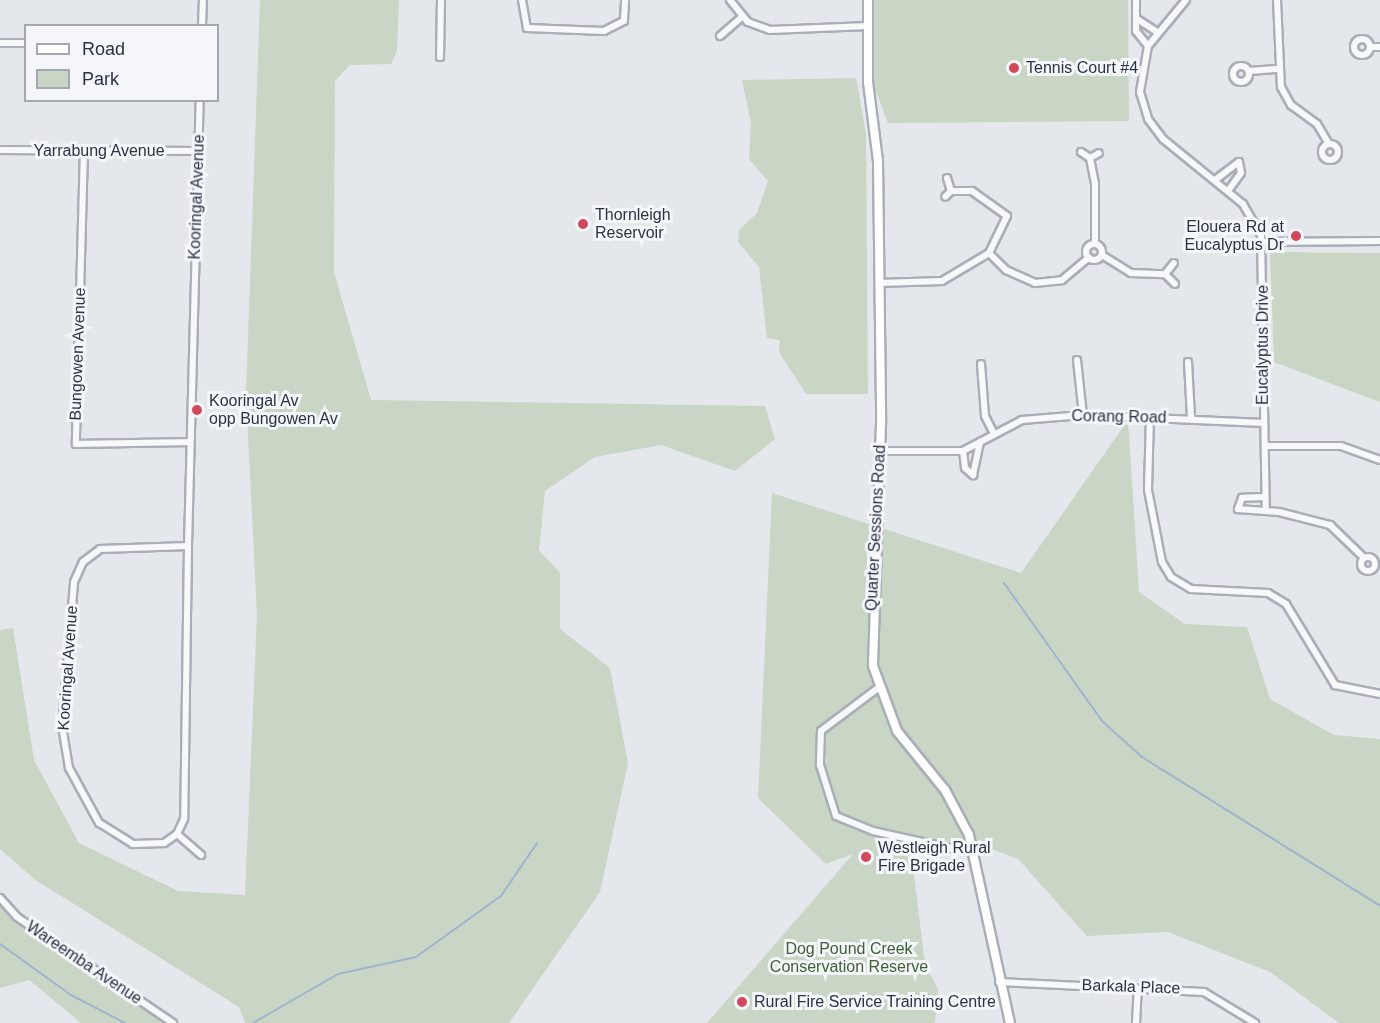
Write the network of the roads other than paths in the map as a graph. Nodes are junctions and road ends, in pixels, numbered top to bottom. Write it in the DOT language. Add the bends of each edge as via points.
graph roads {
  1 [pos="202,0"];
  2 [pos="441,0"];
  3 [pos="522,0"];
  4 [pos="625,0"];
  5 [pos="730,0"];
  6 [pos="867,0"];
  7 [pos="1136,0"];
  8 [pos="1186,0"];
  9 [pos="1276,0"];
  10 [pos="742,17"];
  11 [pos="1137,19"];
  12 [pos="202,24"];
  13 [pos="868,26"];
  14 [pos="1157,32"];
  15 [pos="720,36"];
  16 [pos="0,43"];
  17 [pos="24,43"];
  18 [pos="1148,46"];
  19 [pos="1370,47"];
  20 [pos="1380,47"];
  21 [pos="440,57"];
  22 [pos="1276,69"];
  23 [pos="1249,70"];
  24 [pos="200,102"];
  25 [pos="1329,144"];
  26 [pos="0,150"];
  27 [pos="84,150"];
  28 [pos="198,151"];
  29 [pos="1080,152"];
  30 [pos="1099,153"];
  31 [pos="1090,158"];
  32 [pos="947,178"];
  33 [pos="1215,180"];
  34 [pos="951,191"];
  35 [pos="1228,191"];
  36 [pos="945,197"];
  37 [pos="1380,241"];
  38 [pos="1262,242"];
  39 [pos="1095,243"];
  40 [pos="989,253"];
  41 [pos="1101,255"];
  42 [pos="1089,257"];
  43 [pos="1174,262"];
  44 [pos="1165,274"];
  45 [pos="879,283"];
  46 [pos="1175,284"];
  47 [pos="1077,360"];
  48 [pos="1188,362"];
  49 [pos="981,364"];
  50 [pos="1083,415"];
  51 [pos="1150,417"];
  52 [pos="1191,418"];
  53 [pos="1264,423"];
  54 [pos="994,434"];
  55 [pos="190,442"];
  56 [pos="980,442"];
  57 [pos="1265,446"];
  58 [pos="880,451"];
  59 [pos="963,451"];
  60 [pos="1380,460"];
  61 [pos="1265,497"];
  62 [pos="1266,511"];
  63 [pos="188,546"];
  64 [pos="1365,558"];
  65 [pos="878,688"];
  66 [pos="1380,694"];
  67 [pos="868,817"];
  68 [pos="867,827"];
  69 [pos="177,834"];
  70 [pos="973,848"];
  71 [pos="201,855"];
  72 [pos="0,898"];
  73 [pos="998,982"];
  74 [pos="1138,989"];
  75 [pos="173,1023"];
  76 [pos="1010,1023"];
  77 [pos="1136,1023"];
  78 [pos="1255,1023"];
  1 -- 12 [label="street"];
  2 -- 21 [label="street"];
  3 -- 4 [label="street" via="527,28 571,31 617,28 624,21"];
  5 -- 10 [label="street"];
  6 -- 13 [label="main road, Quarter Sessions Road"];
  7 -- 11 [label="street"];
  8 -- 14 [label="street, Eucalyptus Drive"];
  9 -- 22 [label="street"];
  10 -- 13 [label="street" via="770,30"];
  10 -- 15 [label="street"];
  11 -- 14 [label="street"];
  11 -- 18 [label="street" via="1138,36"];
  13 -- 45 [label="main road, Quarter Sessions Road"];
  14 -- 18 [label="street, Eucalyptus Drive"];
  16 -- 17 [label="street"];
  18 -- 33 [label="street, Eucalyptus Drive" via="1140,92 1148,119 1163,139"];
  19 -- 20 [label="street"];
  22 -- 23 [label="street"];
  22 -- 25 [label="street" via="1286,99 1317,124"];
  24 -- 28 [label="street, Kooringal Avenue"];
  26 -- 27 [label="street, Yarrabung Avenue"];
  27 -- 28 [label="street, Yarrabung Avenue"];
  27 -- 55 [label="street, Bungowen Avenue" via="76,444"];
  28 -- 55 [label="street, Kooringal Avenue"];
  29 -- 31 [label="street"];
  30 -- 31 [label="street"];
  31 -- 39 [label="street"];
  32 -- 34 [label="street"];
  33 -- 35 [label="street, Eucalyptus Drive"];
  33 -- 35 [label="street" via="1239,162 1242,173"];
  34 -- 36 [label="street"];
  34 -- 40 [label="street" via="978,193 1007,216"];
  35 -- 38 [label="street, Eucalyptus Drive" via="1248,210"];
  37 -- 38 [label="street"];
  38 -- 53 [label="street, Eucalyptus Drive"];
  39 -- 41 [label="street"];
  39 -- 42 [label="street" via="1087,248"];
  40 -- 42 [label="street" via="1006,270 1035,283 1062,280"];
  40 -- 45 [label="street" via="942,280"];
  41 -- 42 [label="street"];
  41 -- 44 [label="street" via="1131,273"];
  43 -- 44 [label="street"];
  44 -- 46 [label="street"];
  45 -- 58 [label="main road, Quarter Sessions Road"];
  47 -- 50 [label="street"];
  48 -- 52 [label="street"];
  49 -- 54 [label="street" via="985,416"];
  50 -- 51 [label="street, Corang Road"];
  50 -- 54 [label="street, Corang Road" via="1022,420"];
  51 -- 52 [label="street, Corang Road"];
  51 -- 66 [label="street" via="1148,490 1162,562 1171,577 1191,590 1268,593 1286,604 1335,685"];
  52 -- 53 [label="street, Corang Road"];
  53 -- 57 [label="street, Eucalyptus Drive"];
  54 -- 56 [label="street, Corang Road"];
  55 -- 63 [label="street, Kooringal Avenue"];
  56 -- 59 [label="street, Corang Road"];
  56 -- 59 [label="street" via="974,475 965,468"];
  57 -- 60 [label="street" via="1341,446"];
  57 -- 61 [label="street, Eucalyptus Drive"];
  58 -- 59 [label="street, Corang Road"];
  58 -- 65 [label="main road, Quarter Sessions Road" via="871,639"];
  61 -- 62 [label="street, Eucalyptus Drive"];
  61 -- 62 [label="street" via="1242,498 1237,504 1241,511"];
  62 -- 64 [label="street" via="1330,525"];
  63 -- 69 [label="street, Kooringal Avenue" via="186,803"];
  63 -- 69 [label="street, Kooringal Avenue" via="100,549 83,562 74,582 62,726 69,768 99,823 133,844 153,847"];
  65 -- 68 [label="street" via="831,719 818,749 836,816"];
  65 -- 70 [label="main road, Quarter Sessions Road" via="897,731 953,802"];
  67 -- 68 [label="street"];
  68 -- 70 [label="street" via="954,849"];
  69 -- 71 [label="street"];
  70 -- 73 [label="main road, Quarter Sessions Road"];
  72 -- 75 [label="street, Wareemba Avenue" via="17,917"];
  73 -- 74 [label="street, Barkala Place"];
  73 -- 76 [label="main road, Quarter Sessions Road"];
  74 -- 77 [label="street"];
  74 -- 78 [label="street, Barkala Place" via="1204,992"];
}
